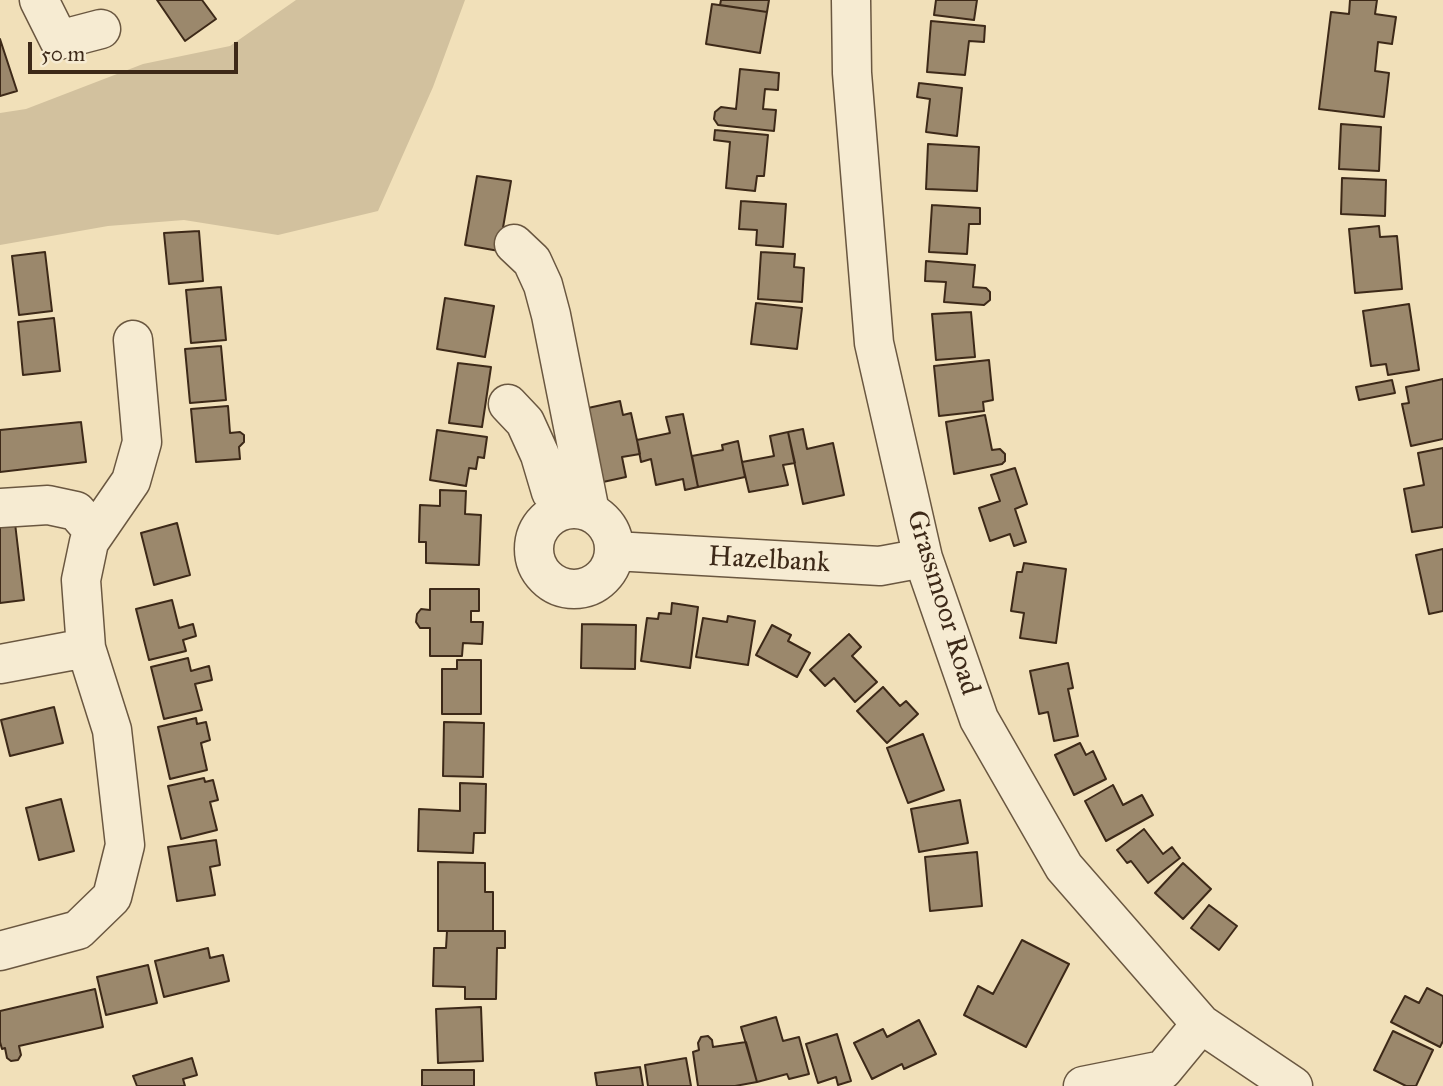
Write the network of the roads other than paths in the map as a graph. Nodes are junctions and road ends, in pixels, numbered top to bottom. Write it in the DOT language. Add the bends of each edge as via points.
graph roads {
  1 [pos="39,0"];
  2 [pos="851,0"];
  3 [pos="101,29"];
  4 [pos="514,244"];
  5 [pos="134,340"];
  6 [pos="508,404"];
  7 [pos="0,508"];
  8 [pos="579,510"];
  9 [pos="94,533"];
  10 [pos="614,551"];
  11 [pos="923,558"];
  12 [pos="86,648"];
  13 [pos="0,664"];
  14 [pos="0,951"];
  15 [pos="1201,1024"];
  16 [pos="1083,1086"];
  17 [pos="1293,1086"];
  1 -- 3 [label="street" via="59,40"];
  2 -- 11 [label="street, Grassmoor Road" via="852,73 874,343"];
  4 -- 8 [label="street" via="533,261 551,315"];
  5 -- 9 [label="street" via="142,442 131,481"];
  6 -- 8 [label="street" via="525,422 551,492"];
  7 -- 9 [label="street" via="48,505 76,511"];
  8 -- 10 [label="street" via="596,515 609,528"];
  8 -- 10 [label="street" via="553,514 539,529 534,545 544,576 567,589 583,588 608,572"];
  9 -- 12 [label="street" via="81,580"];
  10 -- 11 [label="street, Hazelbank" via="880,566"];
  11 -- 15 [label="street, Grassmoor Road" via="979,719 1064,867"];
  12 -- 13 [label="street"];
  12 -- 14 [label="street" via="112,730 125,845 112,897 78,930"];
  15 -- 16 [label="street" via="1163,1070"];
  15 -- 17 [label="street, Grassmoor Road"];
}
